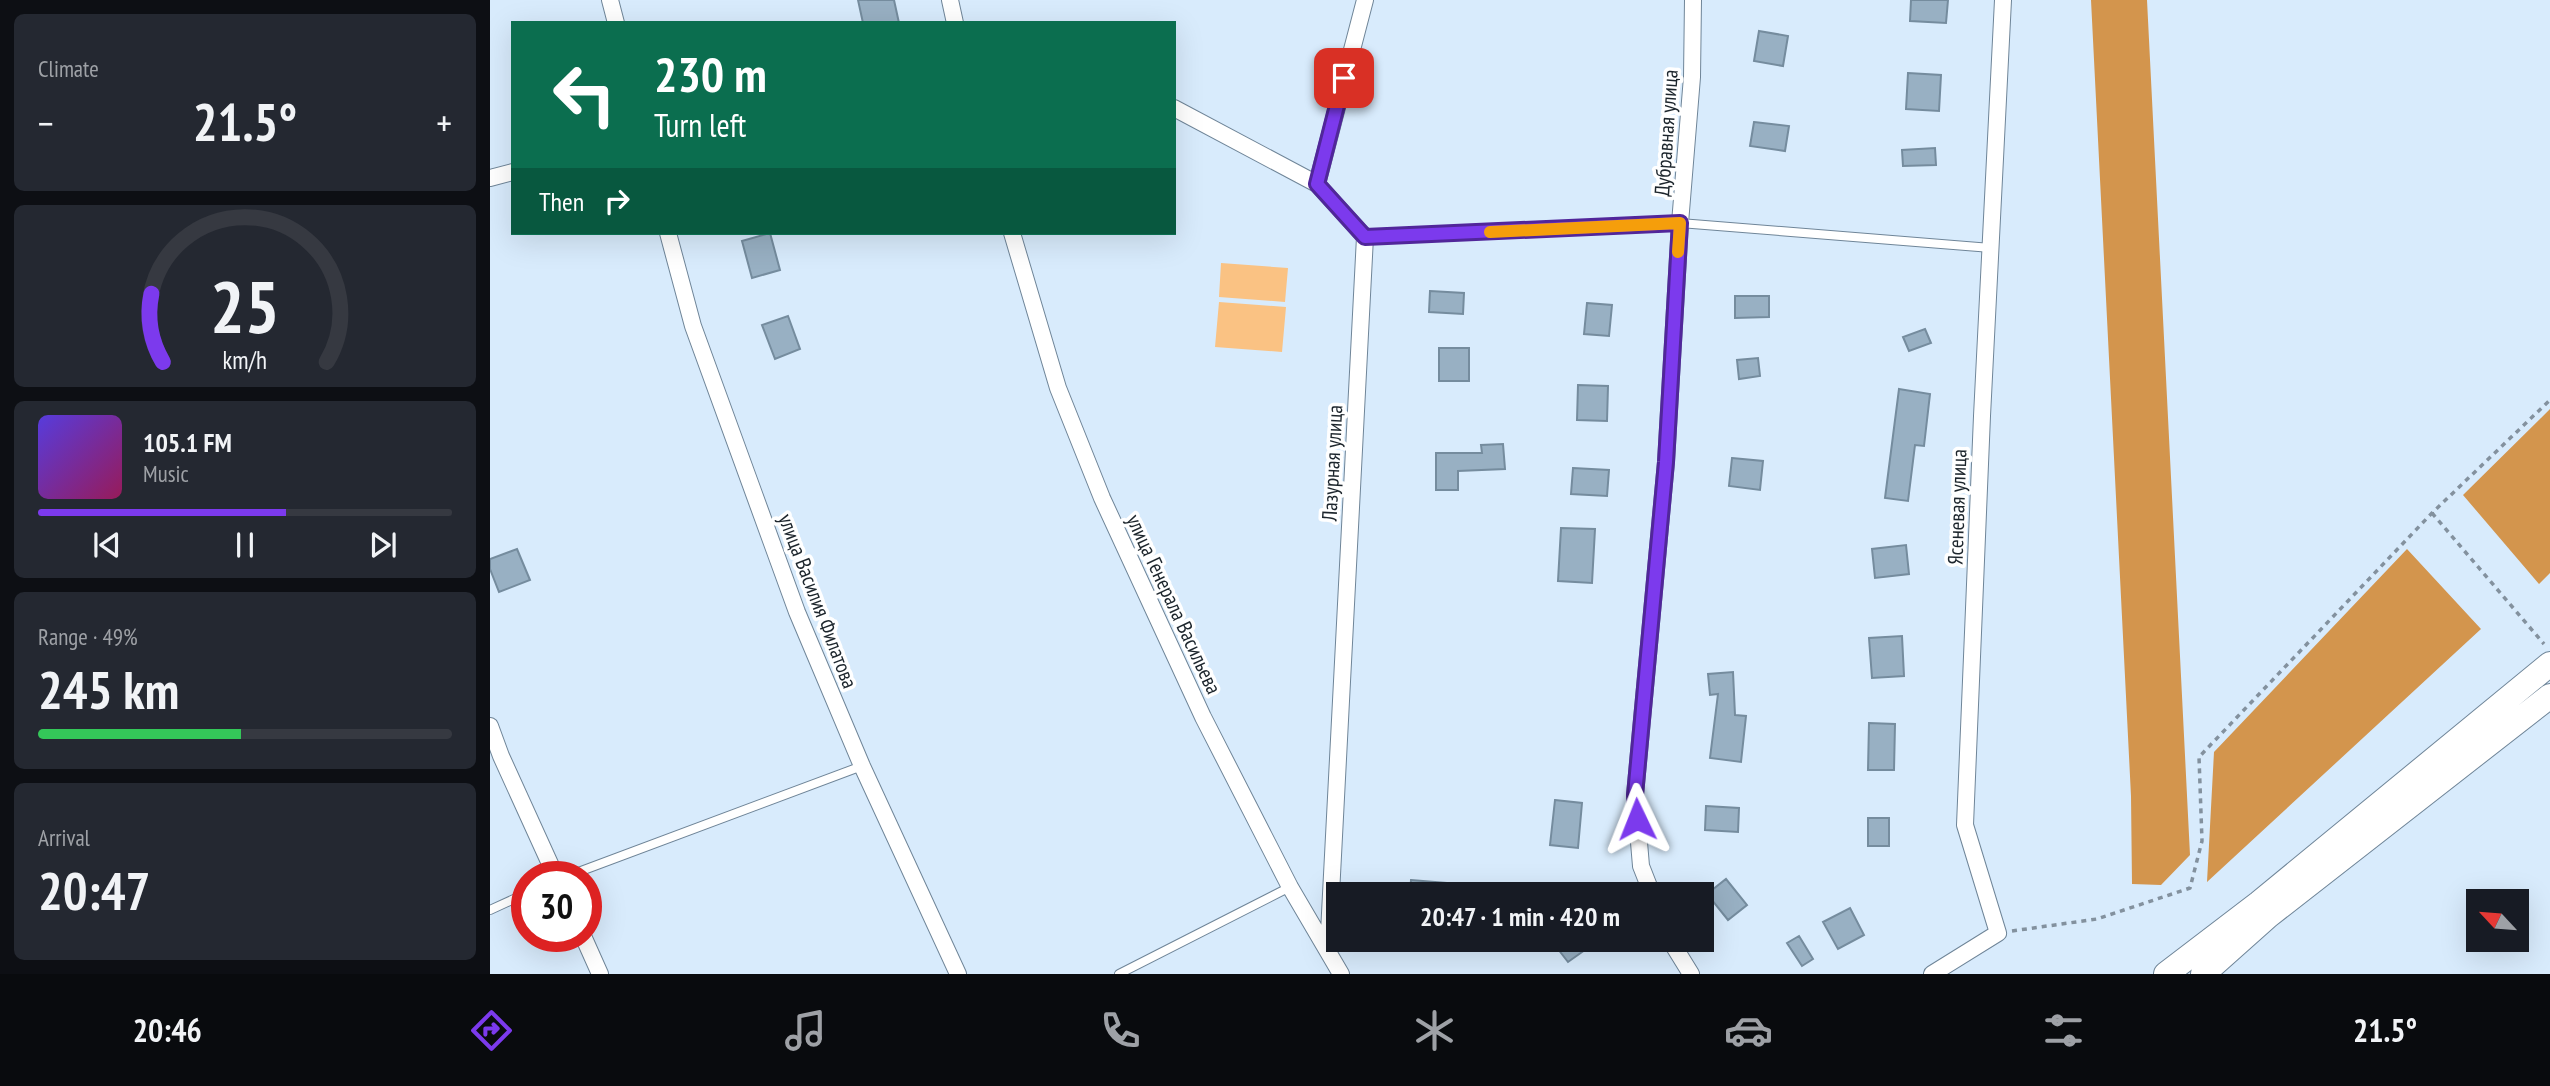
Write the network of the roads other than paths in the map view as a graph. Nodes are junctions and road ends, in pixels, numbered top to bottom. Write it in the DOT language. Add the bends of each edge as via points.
graph roads {
  1 [pos="610,0"];
  2 [pos="950,0"];
  3 [pos="1365,0"];
  4 [pos="1693,0"];
  5 [pos="2003,0"];
  6 [pos="615,21"];
  7 [pos="955,21"];
  8 [pos="1176,109"];
  9 [pos="511,173"];
  10 [pos="490,178"];
  11 [pos="1317,184"];
  12 [pos="1680,223"];
  13 [pos="669,235"];
  14 [pos="1013,235"];
  15 [pos="1365,237"];
  16 [pos="1991,248"];
  17 [pos="2549,656"];
  18 [pos="2550,696"];
  19 [pos="490,726"];
  20 [pos="862,766"];
  21 [pos="549,861"];
  22 [pos="602,863"];
  23 [pos="1332,882"];
  24 [pos="1647,882"];
  25 [pos="1290,887"];
  26 [pos="511,900"];
  27 [pos="490,910"];
  28 [pos="1326,949"];
  29 [pos="590,952"];
  30 [pos="1328,952"];
  31 [pos="1677,952"];
  32 [pos="600,974"];
  33 [pos="958,974"];
  34 [pos="1119,974"];
  35 [pos="1341,974"];
  36 [pos="1691,974"];
  37 [pos="1932,974"];
  38 [pos="2166,974"];
  39 [pos="2203,974"];
  1 -- 6 [label="street"];
  2 -- 7 [label="street"];
  3 -- 11 [label="street"];
  4 -- 12 [label="street, Дубравная улица"];
  5 -- 16 [label="street, Ясеневая улица"];
  8 -- 11 [label="street"];
  9 -- 10 [label="street"];
  11 -- 15 [label="street"];
  12 -- 15 [label="lane"];
  12 -- 16 [label="lane"];
  12 -- 24 [label="street, Дубравная улица" via="1666,462 1635,795 1641,866"];
  13 -- 20 [label="street, улица Василия Филатова" via="693,326 797,612"];
  14 -- 25 [label="street, улица Генерала Васильева" via="1058,388 1102,498 1203,717"];
  15 -- 23 [label="street, Лазурная улица"];
  16 -- 37 [label="street, Ясеневая улица" via="1965,825 1997,933"];
  17 -- 38 [label="main road" via="2270,894"];
  18 -- 39 [label="main road" via="2268,916"];
  19 -- 21 [label="street"];
  20 -- 22 [label="lane"];
  20 -- 33 [label="street, улица Василия Филатова"];
  25 -- 28 [label="street, улица Генерала Васильева"];
  25 -- 34 [label="lane"];
  26 -- 27 [label="lane"];
  29 -- 32 [label="street"];
  30 -- 35 [label="street, улица Генерала Васильева"];
  31 -- 36 [label="street"];
}
